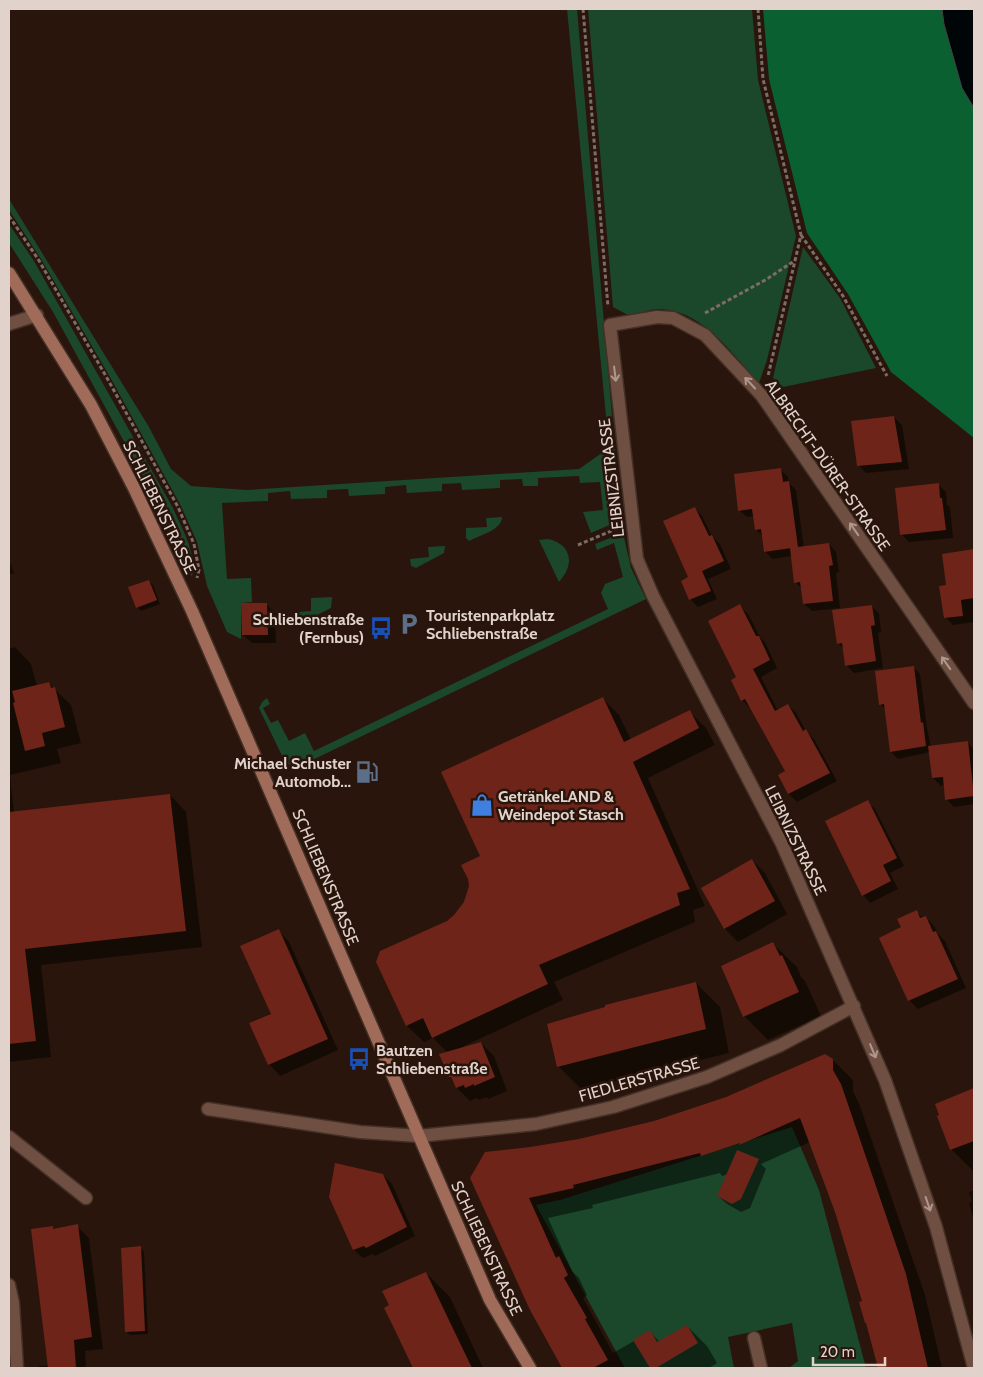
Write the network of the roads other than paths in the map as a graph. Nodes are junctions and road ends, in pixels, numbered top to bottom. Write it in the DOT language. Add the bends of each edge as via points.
graph roads {
  1 [pos="9,273"];
  2 [pos="36,315"];
  3 [pos="9,324"];
  4 [pos="610,325"];
  5 [pos="974,703"];
  6 [pos="854,1006"];
  7 [pos="208,1109"];
  8 [pos="419,1136"];
  9 [pos="9,1137"];
  10 [pos="86,1198"];
  11 [pos="9,1286"];
  12 [pos="754,1338"];
  13 [pos="17,1368"];
  14 [pos="530,1368"];
  15 [pos="761,1368"];
  16 [pos="974,1368"];
  1 -- 2 [label="main road, SCHLIEBENSTRASSE"];
  2 -- 3 [label="street"];
  2 -- 8 [label="main road, SCHLIEBENSTRASSE" via="91,405 192,611"];
  5 -- 4 [label="street, ALBRECHT-DÜRER-STRASSE, one-way" via="762,396 705,335 672,318 657,317"];
  4 -- 6 [label="street, LEIBNIZSTRASSE, one-way" via="637,559 653,596 782,844"];
  6 -- 8 [label="street, FIEDLERSTRASSE" via="781,1045 707,1077 613,1107 536,1124"];
  6 -- 16 [label="street, LEIBNIZSTRASSE, one-way" via="885,1080 936,1227"];
  7 -- 8 [label="street, FIEDLERSTRASSE" via="360,1132"];
  8 -- 14 [label="main road, SCHLIEBENSTRASSE" via="490,1300"];
  9 -- 10 [label="street"];
  11 -- 13 [label="street"];
  12 -- 15 [label="street"];
}
